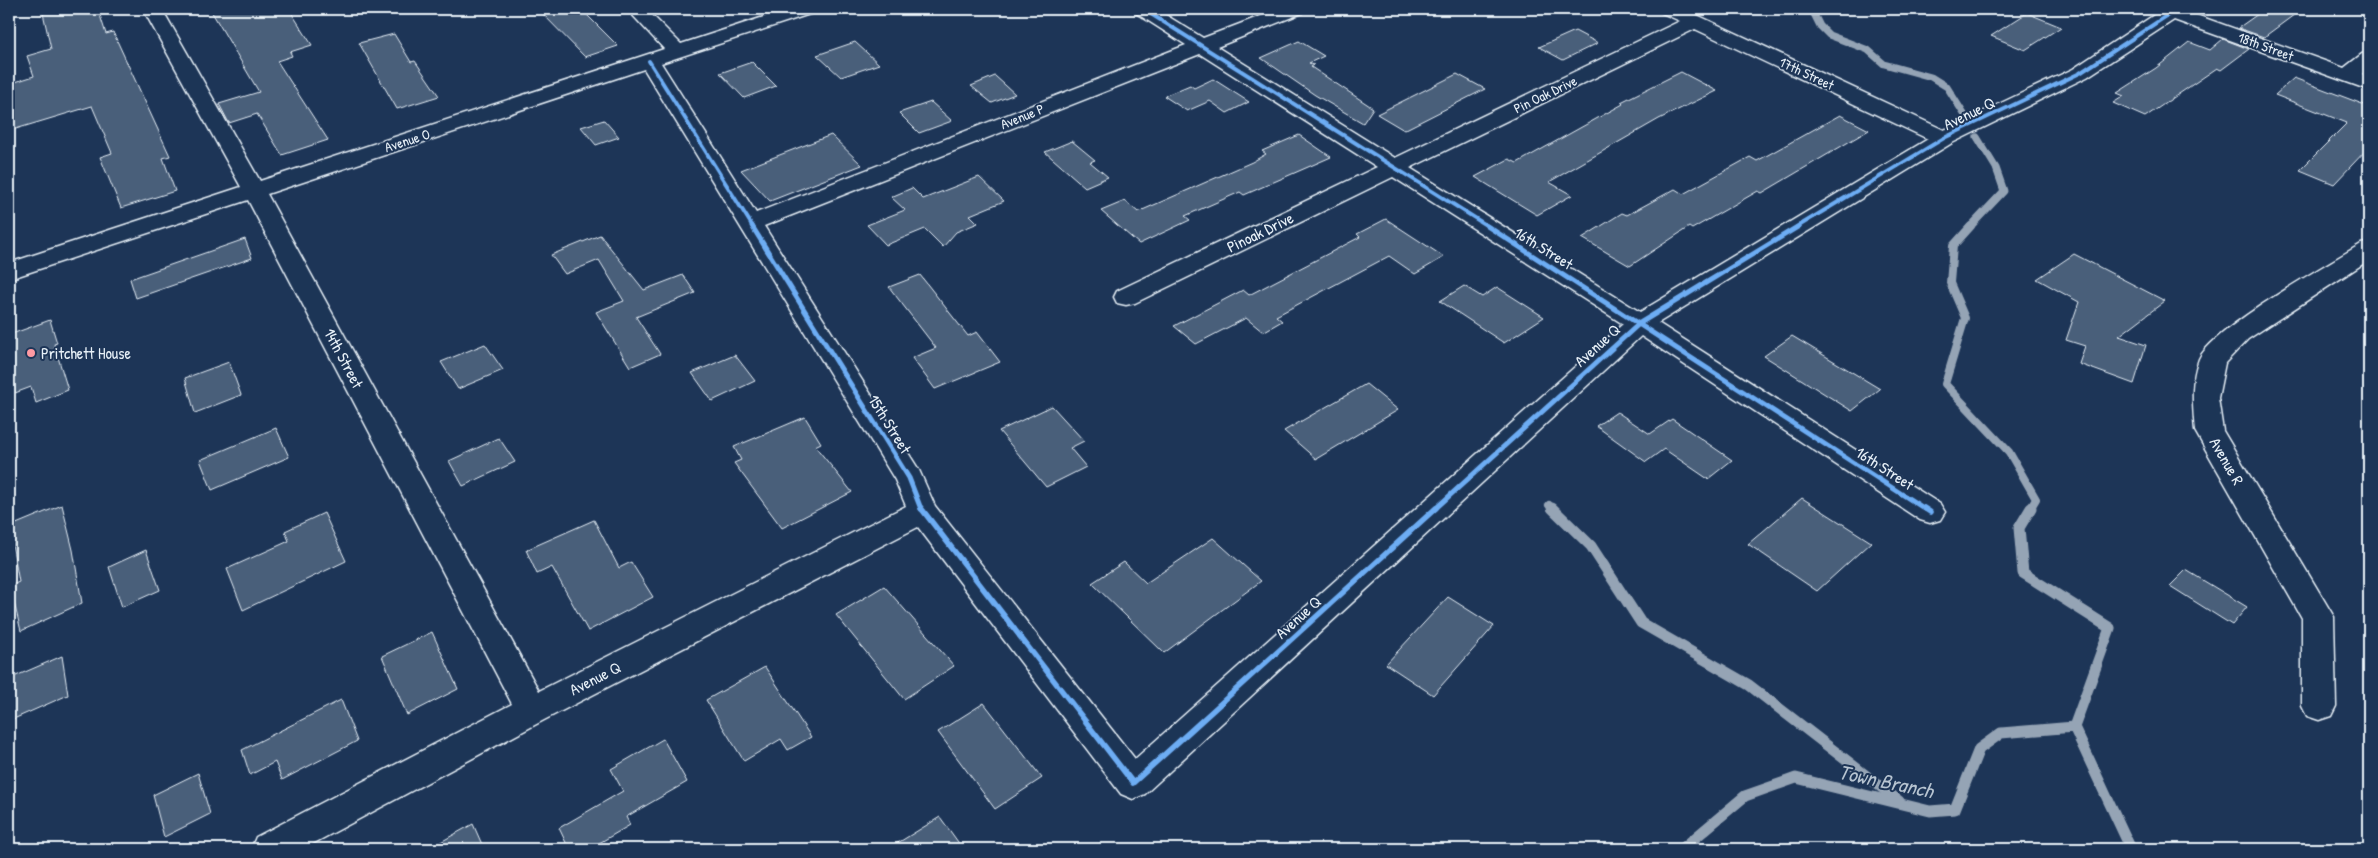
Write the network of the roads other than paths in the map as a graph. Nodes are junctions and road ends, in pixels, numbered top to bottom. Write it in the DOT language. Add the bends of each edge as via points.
graph roads {
  1 [pos="152,9"];
  2 [pos="636,9"];
  3 [pos="806,9"];
  4 [pos="1143,9"];
  5 [pos="1295,9"];
  6 [pos="1669,9"];
  7 [pos="2170,10"];
  8 [pos="1696,21"];
  9 [pos="1202,45"];
  10 [pos="678,52"];
  11 [pos="2369,58"];
  12 [pos="649,61"];
  13 [pos="2347,76"];
  14 [pos="2369,84"];
  15 [pos="1944,138"];
  16 [pos="1394,168"];
  17 [pos="254,190"];
  18 [pos="749,224"];
  19 [pos="2369,249"];
  20 [pos="9,270"];
  21 [pos="1126,296"];
  22 [pos="1640,323"];
  23 [pos="922,511"];
  24 [pos="1930,512"];
  25 [pos="2319,706"];
  26 [pos="532,710"];
  27 [pos="1133,783"];
  28 [pos="269,849"];
  1 -- 17 [label="street, 14th Street"];
  2 -- 10 [label="street"];
  3 -- 10 [label="street, Avenue O"];
  4 -- 9 [label="street, 16th Street"];
  5 -- 9 [label="street, Avenue P"];
  6 -- 8 [label="street, 17th Street"];
  7 -- 13 [label="street, 18th Street"];
  7 -- 15 [label="street, Avenue Q" via="2080,73"];
  8 -- 15 [label="street, 17th Street"];
  8 -- 16 [label="street, Pin Oak Drive"];
  9 -- 16 [label="street, 16th Street"];
  9 -- 18 [label="street, Avenue P"];
  10 -- 12 [label="street, Avenue O"];
  11 -- 13 [label="street"];
  12 -- 17 [label="street, Avenue O"];
  12 -- 18 [label="street, 15th Street"];
  13 -- 14 [label="street, 18th Street"];
  15 -- 22 [label="street, Avenue Q"];
  16 -- 21 [label="street, Pinoak Drive"];
  16 -- 22 [label="street, 16th Street"];
  17 -- 20 [label="street, Avenue O"];
  17 -- 26 [label="street, 14th Street"];
  18 -- 23 [label="street, 15th Street" via="908,478"];
  19 -- 25 [label="street, Avenue R" via="2239,333 2212,360 2206,398 2209,431 2318,617"];
  22 -- 24 [label="street, 16th Street"];
  22 -- 27 [label="street, Avenue Q"];
  23 -- 26 [label="street, Avenue Q"];
  23 -- 27 [label="street, 15th Street"];
  26 -- 28 [label="street, Avenue Q"];
}
